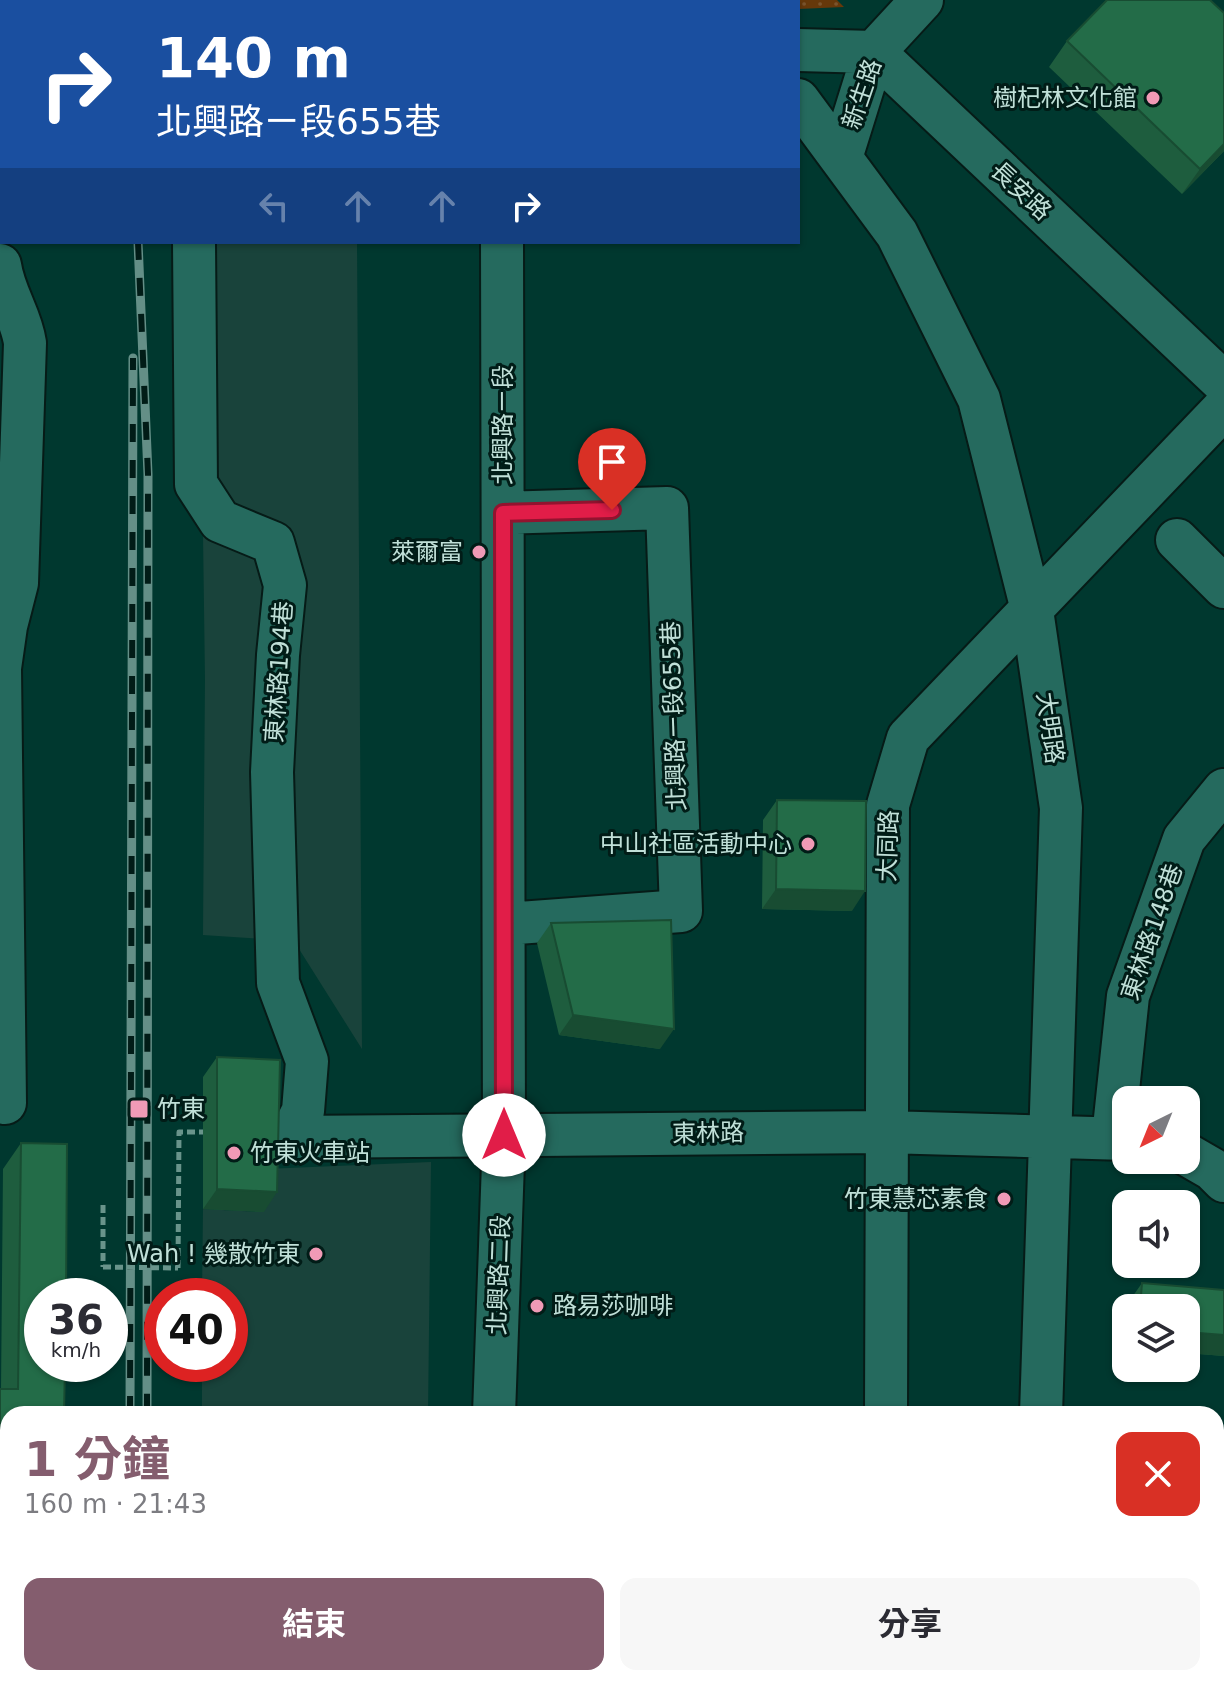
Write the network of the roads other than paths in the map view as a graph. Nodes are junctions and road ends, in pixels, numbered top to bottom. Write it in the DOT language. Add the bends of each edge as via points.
graph roads {
  1 [pos="922,0"];
  2 [pos="800,50"];
  3 [pos="874,52"];
  4 [pos="800,103"];
  5 [pos="841,158"];
  6 [pos="194,244"];
  7 [pos="502,244"];
  8 [pos="0,265"];
  9 [pos="1224,383"];
  10 [pos="1224,408"];
  11 [pos="503,513"];
  12 [pos="1177,540"];
  13 [pos="1224,587"];
  14 [pos="1032,610"];
  15 [pos="1224,790"];
  16 [pos="504,924"];
  17 [pos="1122,1086"];
  18 [pos="5,1103"];
  19 [pos="885,1132"];
  20 [pos="504,1135"];
  21 [pos="290,1137"];
  22 [pos="1050,1137"];
  23 [pos="1112,1138"];
  24 [pos="494,1406"];
  25 [pos="886,1406"];
  26 [pos="1041,1406"];
  1 -- 3 [label="street, 新生路"];
  2 -- 3 [label="street"];
  3 -- 5 [label="street, 新生路"];
  3 -- 9 [label="street, 長安路"];
  4 -- 5 [label="street, 大明路"];
  5 -- 14 [label="street, 大明路" via="897,234 979,399"];
  6 -- 21 [label="street, 東林路194巷" via="196,484 220,521 273,543 285,585 272,772 278,983 307,1061 303,1111"];
  7 -- 11 [label="street, 北興路ㄧ段"];
  8 -- 18 [label="street" via="25,343 17,583 0,668"];
  10 -- 14 [label="street, 大同路"];
  11 -- 16 [label="street, 北興路ㄧ段"];
  11 -- 16 [label="street, 北興路ㄧ段655巷" via="667,508 681,911"];
  12 -- 13 [label="street"];
  14 -- 19 [label="street, 大同路" via="908,738 888,805"];
  14 -- 22 [label="street, 大明路" via="1061,808"];
  15 -- 17 [label="street, 東林路148巷" via="1184,839 1128,996"];
  16 -- 20 [label="street, 北興路ㄧ段"];
  19 -- 20 [label="street, 東林路"];
  19 -- 22 [label="street, 東林路"];
  19 -- 25 [label="street, 大同路"];
  20 -- 21 [label="street, 東林路"];
  20 -- 24 [label="street, 北興路二段"];
  22 -- 23 [label="street, 東林路"];
  22 -- 26 [label="street, 大明路"];
}
